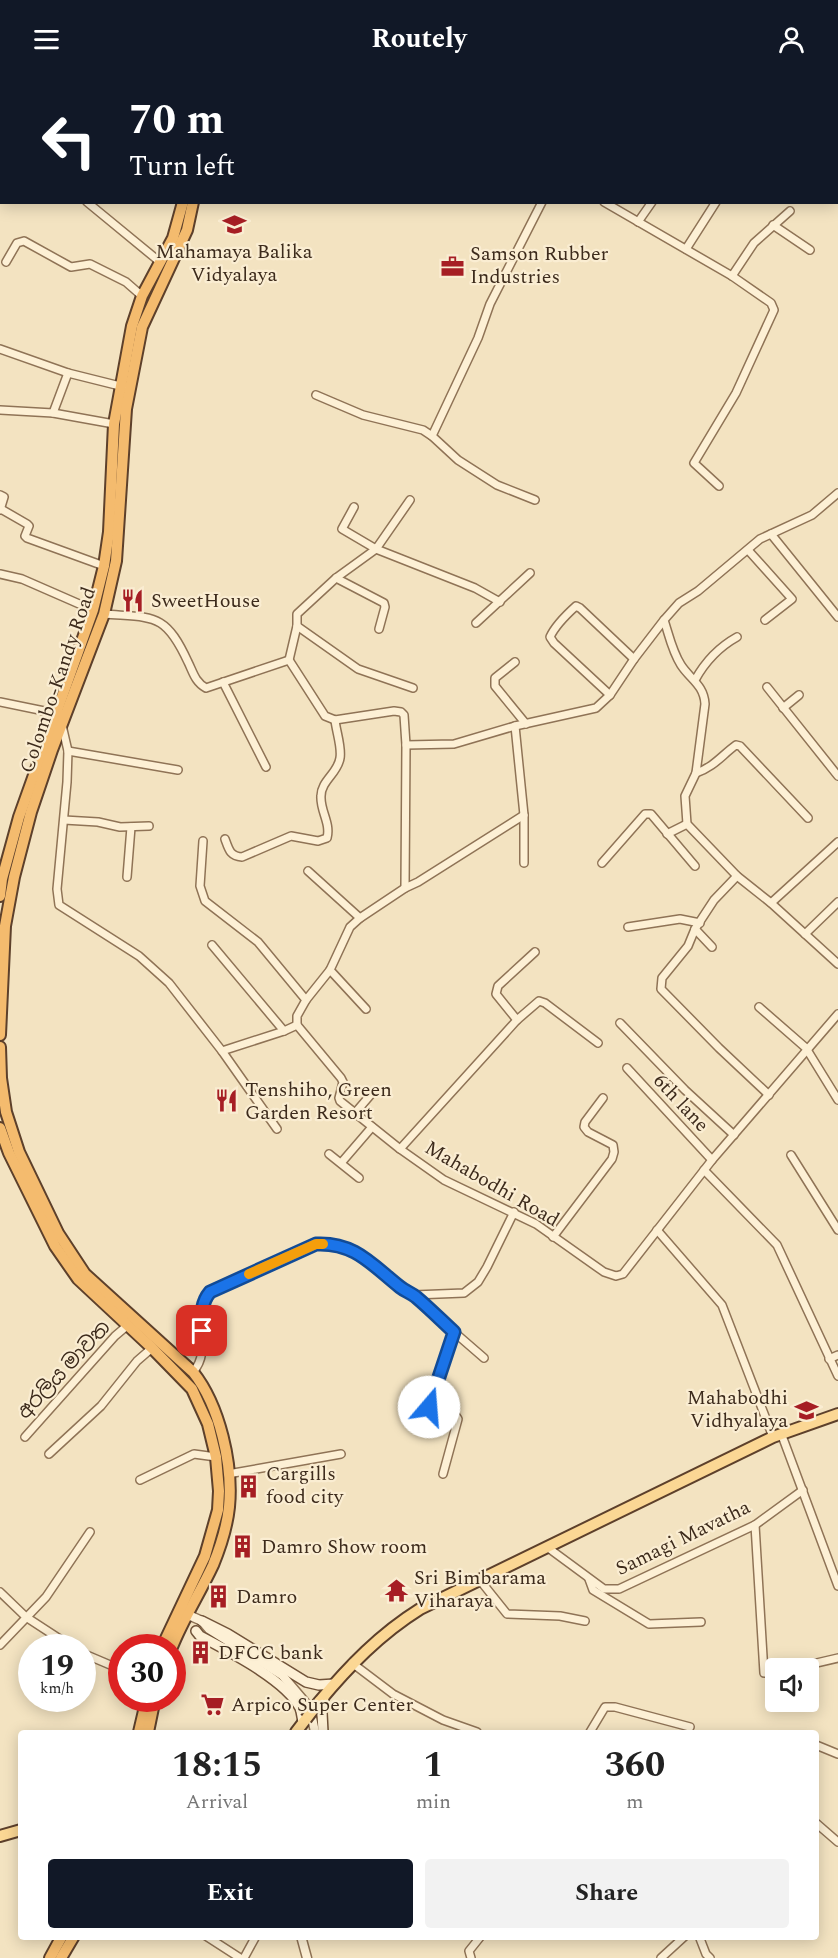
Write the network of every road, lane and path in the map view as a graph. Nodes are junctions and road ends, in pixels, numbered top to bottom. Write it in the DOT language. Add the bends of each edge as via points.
graph roads {
  1 [pos="89,204"];
  2 [pos="182,204"];
  3 [pos="193,204"];
  4 [pos="541,204"];
  5 [pos="607,204"];
  6 [pos="651,204"];
  7 [pos="715,204"];
  8 [pos="790,211"];
  9 [pos="638,222"];
  10 [pos="773,225"];
  11 [pos="686,249"];
  12 [pos="810,250"];
  13 [pos="6,262"];
  14 [pos="160,262"];
  15 [pos="732,276"];
  16 [pos="142,296"];
  17 [pos="0,349"];
  18 [pos="68,373"];
  19 [pos="125,387"];
  20 [pos="316,395"];
  21 [pos="0,410"];
  22 [pos="53,413"];
  23 [pos="114,424"];
  24 [pos="432,436"];
  25 [pos="719,486"];
  26 [pos="838,493"];
  27 [pos="0,495"];
  28 [pos="410,500"];
  29 [pos="535,500"];
  30 [pos="354,507"];
  31 [pos="0,509"];
  32 [pos="771,534"];
  33 [pos="376,549"];
  34 [pos="748,550"];
  35 [pos="104,566"];
  36 [pos="530,573"];
  37 [pos="0,574"];
  38 [pos="336,578"];
  39 [pos="500,602"];
  40 [pos="98,612"];
  41 [pos="838,617"];
  42 [pos="664,620"];
  43 [pos="765,620"];
  44 [pos="476,623"];
  45 [pos="297,626"];
  46 [pos="379,629"];
  47 [pos="737,637"];
  48 [pos="634,658"];
  49 [pos="289,660"];
  50 [pos="515,662"];
  51 [pos="694,680"];
  52 [pos="223,682"];
  53 [pos="767,687"];
  54 [pos="413,688"];
  55 [pos="610,695"];
  56 [pos="799,695"];
  57 [pos="0,702"];
  58 [pos="783,708"];
  59 [pos="60,718"];
  60 [pos="335,720"];
  61 [pos="526,724"];
  62 [pos="515,726"];
  63 [pos="406,745"];
  64 [pos="68,751"];
  65 [pos="266,767"];
  66 [pos="178,770"];
  67 [pos="696,773"];
  68 [pos="838,777"];
  69 [pos="524,815"];
  70 [pos="808,818"];
  71 [pos="63,820"];
  72 [pos="687,824"];
  73 [pos="131,826"];
  74 [pos="149,826"];
  75 [pos="667,834"];
  76 [pos="225,840"];
  77 [pos="203,841"];
  78 [pos="838,842"];
  79 [pos="524,863"];
  80 [pos="602,863"];
  81 [pos="695,866"];
  82 [pos="308,871"];
  83 [pos="737,876"];
  84 [pos="127,877"];
  85 [pos="405,888"];
  86 [pos="0,896"];
  87 [pos="838,902"];
  88 [pos="771,903"];
  89 [pos="360,918"];
  90 [pos="698,926"];
  91 [pos="628,927"];
  92 [pos="805,934"];
  93 [pos="212,945"];
  94 [pos="712,947"];
  95 [pos="535,952"];
  96 [pos="838,964"];
  97 [pos="330,970"];
  98 [pos="306,1000"];
  99 [pos="759,1007"];
  100 [pos="366,1008"];
  101 [pos="838,1014"];
  102 [pos="517,1020"];
  103 [pos="620,1023"];
  104 [pos="297,1025"];
  105 [pos="284,1031"];
  106 [pos="0,1035"];
  107 [pos="598,1043"];
  108 [pos="0,1047"];
  109 [pos="806,1048"];
  110 [pos="222,1051"];
  111 [pos="627,1068"];
  112 [pos="373,1092"];
  113 [pos="769,1095"];
  114 [pos="603,1098"];
  115 [pos="838,1100"];
  116 [pos="355,1113"];
  117 [pos="372,1127"];
  118 [pos="0,1128"];
  119 [pos="277,1129"];
  120 [pos="734,1136"];
  121 [pos="400,1149"];
  122 [pos="329,1154"];
  123 [pos="791,1155"];
  124 [pos="712,1160"];
  125 [pos="341,1163"];
  126 [pos="704,1170"];
  127 [pos="359,1178"];
  128 [pos="514,1212"];
  129 [pos="657,1230"];
  130 [pos="838,1230"];
  131 [pos="553,1237"];
  132 [pos="414,1295"];
  133 [pos="128,1325"];
  134 [pos="454,1332"];
  135 [pos="152,1348"];
  136 [pos="838,1355"];
  137 [pos="484,1358"];
  138 [pos="829,1359"];
  139 [pos="193,1372"];
  140 [pos="838,1376"];
  141 [pos="838,1414"];
  142 [pos="777,1435"];
  143 [pos="25,1437"];
  144 [pos="49,1454"];
  145 [pos="341,1454"];
  146 [pos="216,1457"];
  147 [pos="228,1474"];
  148 [pos="443,1474"];
  149 [pos="140,1480"];
  150 [pos="803,1490"];
  151 [pos="755,1525"];
  152 [pos="90,1532"];
  153 [pos="547,1547"];
  154 [pos="479,1579"];
  155 [pos="589,1579"];
  156 [pos="838,1586"];
  157 [pos="0,1592"];
  158 [pos="27,1617"];
  159 [pos="180,1617"];
  160 [pos="202,1621"];
  161 [pos="585,1621"];
  162 [pos="701,1622"];
  163 [pos="196,1631"];
  164 [pos="52,1634"];
  165 [pos="170,1634"];
  166 [pos="175,1634"];
  167 [pos="0,1645"];
  168 [pos="838,1658"];
  169 [pos="819,1662"];
  170 [pos="352,1664"];
  171 [pos="765,1673"];
  172 [pos="334,1683"];
  173 [pos="296,1691"];
  174 [pos="322,1699"];
  175 [pos="144,1712"];
  176 [pos="152,1712"];
  177 [pos="302,1726"];
  178 [pos="690,1726"];
  179 [pos="139,1730"];
  180 [pos="148,1730"];
  181 [pos="315,1730"];
  182 [pos="323,1730"];
  183 [pos="471,1730"];
  184 [pos="591,1730"];
  185 [pos="819,1746"];
  186 [pos="838,1754"];
  187 [pos="819,1826"];
  188 [pos="18,1831"];
  189 [pos="0,1836"];
  190 [pos="838,1842"];
  191 [pos="60,1940"];
  192 [pos="72,1940"];
  193 [pos="213,1940"];
  194 [pos="253,1940"];
  195 [pos="302,1940"];
  196 [pos="478,1940"];
  197 [pos="681,1940"];
  198 [pos="701,1940"];
  199 [pos="50,1958"];
  200 [pos="61,1958"];
  201 [pos="242,1958"];
  202 [pos="307,1958"];
  203 [pos="471,1958"];
  204 [pos="661,1958"];
  205 [pos="710,1958"];
  1 -- 14 [label="street"];
  2 -- 14 [label="highway, Colombo-Kandy Road" via="174,238"];
  3 -- 19 [label="highway, Colombo-Kandy Road" via="187,230 142,327"];
  4 -- 24 [label="street" via="490,304"];
  5 -- 9 [label="street"];
  6 -- 9 [label="street"];
  7 -- 11 [label="street"];
  8 -- 10 [label="street"];
  9 -- 11 [label="street"];
  10 -- 12 [label="street"];
  10 -- 15 [label="street" via="754,243"];
  11 -- 15 [label="street"];
  13 -- 16 [label="street" via="17,243 24,241 71,267 90,264 126,282"];
  14 -- 16 [label="highway, Colombo-Kandy Road"];
  15 -- 25 [label="street" via="771,303 774,310 736,393 694,463"];
  16 -- 19 [label="highway, Colombo-Kandy Road" via="132,326"];
  17 -- 18 [label="street"];
  18 -- 19 [label="street"];
  18 -- 22 [label="street"];
  19 -- 23 [label="highway, Colombo-Kandy Road"];
  19 -- 40 [label="highway, Colombo-Kandy Road" via="116,561"];
  20 -- 24 [label="street" via="363,415 423,430"];
  21 -- 22 [label="street"];
  22 -- 23 [label="street"];
  23 -- 35 [label="highway, Colombo-Kandy Road"];
  24 -- 29 [label="street" via="487,479"];
  26 -- 32 [label="street" via="812,515"];
  27 -- 31 [label="street" via="4,497"];
  28 -- 33 [label="street"];
  30 -- 33 [label="street" via="342,529"];
  31 -- 35 [label="street" via="27,524 27,538"];
  32 -- 34 [label="street"];
  32 -- 41 [label="street"];
  33 -- 38 [label="street"];
  33 -- 39 [label="street" via="476,588"];
  34 -- 42 [label="street" via="679,603"];
  34 -- 43 [label="street" via="792,599"];
  35 -- 40 [label="highway, Colombo-Kandy Road"];
  36 -- 39 [label="street"];
  37 -- 40 [label="street" via="22,579"];
  38 -- 45 [label="street" via="297,614"];
  38 -- 46 [label="street" via="384,603"];
  39 -- 44 [label="street"];
  40 -- 52 [label="street" via="149,618 165,624 181,646 198,683 206,688"];
  40 -- 59 [label="highway, Colombo-Kandy Road"];
  42 -- 48 [label="street"];
  42 -- 51 [label="street" via="681,665"];
  45 -- 49 [label="street"];
  45 -- 54 [label="street" via="358,669"];
  47 -- 51 [label="street" via="724,644"];
  48 -- 55 [label="street"];
  48 -- 55 [label="street" via="576,606 553,631 550,637 554,644"];
  49 -- 52 [label="street"];
  49 -- 60 [label="street" via="325,716"];
  50 -- 61 [label="street" via="494,682"];
  51 -- 67 [label="street" via="705,704"];
  52 -- 65 [label="street"];
  53 -- 58 [label="street"];
  55 -- 61 [label="street" via="597,708"];
  56 -- 58 [label="street"];
  57 -- 59 [label="street"];
  58 -- 68 [label="street"];
  59 -- 64 [label="street"];
  59 -- 86 [label="highway, Colombo-Kandy Road" via="19,817"];
  59 -- 106 [label="highway, Colombo-Kandy Road" via="14,877 5,926"];
  60 -- 63 [label="street" via="401,712"];
  60 -- 76 [label="street" via="340,758 321,795 329,829 327,838 318,841 291,836 242,857 230,854"];
  61 -- 62 [label="street"];
  62 -- 63 [label="street" via="454,744"];
  62 -- 69 [label="street"];
  63 -- 85 [label="street"];
  64 -- 66 [label="street"];
  64 -- 71 [label="street"];
  67 -- 70 [label="street" via="740,746"];
  67 -- 72 [label="street" via="685,796"];
  69 -- 79 [label="street"];
  69 -- 85 [label="street"];
  71 -- 73 [label="street"];
  71 -- 110 [label="street" via="59,905 139,956 170,983"];
  72 -- 75 [label="street"];
  72 -- 83 [label="street"];
  73 -- 74 [label="street"];
  73 -- 84 [label="street"];
  75 -- 80 [label="street" via="651,814 645,814"];
  75 -- 81 [label="street"];
  77 -- 98 [label="street" via="200,886 205,901 258,942"];
  78 -- 88 [label="street"];
  82 -- 89 [label="street"];
  83 -- 88 [label="street"];
  83 -- 90 [label="street" via="714,900"];
  85 -- 89 [label="street"];
  87 -- 92 [label="street"];
  88 -- 92 [label="street"];
  89 -- 97 [label="street" via="350,927"];
  90 -- 91 [label="street" via="680,919"];
  90 -- 94 [label="street"];
  90 -- 113 [label="street" via="688,946 662,978 661,989"];
  92 -- 96 [label="street"];
  93 -- 105 [label="street"];
  95 -- 102 [label="street" via="496,990"];
  97 -- 98 [label="street"];
  97 -- 100 [label="street"];
  98 -- 104 [label="street" via="297,1016"];
  99 -- 109 [label="street"];
  101 -- 109 [label="street, Mahabodhi Road"];
  102 -- 107 [label="street" via="539,1001"];
  102 -- 121 [label="street"];
  103 -- 120 [label="street"];
  104 -- 105 [label="street"];
  104 -- 116 [label="street, Mahabodhi Road" via="341,1078 339,1100"];
  105 -- 110 [label="street"];
  108 -- 139 [label="highway" via="6,1112 19,1152 58,1233 85,1274"];
  109 -- 113 [label="street, Mahabodhi Road"];
  109 -- 115 [label="street"];
  110 -- 119 [label="street"];
  111 -- 124 [label="street, 6th lane"];
  112 -- 116 [label="street"];
  113 -- 120 [label="street, Mahabodhi Road"];
  114 -- 131 [label="street" via="584,1127 613,1145 612,1159"];
  116 -- 117 [label="street, Mahabodhi Road"];
  117 -- 121 [label="street, Mahabodhi Road"];
  117 -- 125 [label="street"];
  118 -- 133 [label="highway" via="55,1246 78,1279"];
  120 -- 124 [label="street, Mahabodhi Road"];
  121 -- 128 [label="street, Mahabodhi Road" via="444,1180"];
  122 -- 125 [label="street"];
  123 -- 130 [label="street"];
  124 -- 126 [label="street, Mahabodhi Road"];
  125 -- 127 [label="street"];
  126 -- 129 [label="street, Mahabodhi Road"];
  126 -- 138 [label="street" via="777,1245"];
  128 -- 131 [label="street, Mahabodhi Road"];
  128 -- 132 [label="street" via="478,1282 464,1293"];
  129 -- 131 [label="street, Mahabodhi Road" via="623,1274 616,1276"];
  129 -- 142 [label="street" via="722,1305"];
  132 -- 134 [label="street"];
  132 -- 139 [label="street" via="368,1259 347,1248 316,1244 210,1292 202,1307 200,1365"];
  133 -- 135 [label="highway"];
  133 -- 143 [label="street, අරලිය මාවත"];
  134 -- 137 [label="street"];
  134 -- 148 [label="street" via="429,1407 458,1419"];
  135 -- 144 [label="street" via="101,1406"];
  135 -- 146 [label="highway" via="192,1389 208,1424"];
  136 -- 138 [label="street"];
  138 -- 140 [label="street"];
  139 -- 147 [label="highway" via="219,1422"];
  141 -- 142 [label="main road"];
  142 -- 150 [label="street"];
  142 -- 153 [label="main road"];
  145 -- 147 [label="street"];
  146 -- 149 [label="street" via="194,1454"];
  146 -- 159 [label="highway" via="218,1501 211,1540"];
  147 -- 159 [label="highway" via="229,1509 221,1541 207,1577"];
  150 -- 151 [label="street, Samagi Mavatha"];
  150 -- 156 [label="street"];
  151 -- 155 [label="street, Samagi Mavatha" via="620,1589 604,1589"];
  151 -- 171 [label="street"];
  152 -- 158 [label="street" via="46,1597"];
  153 -- 154 [label="main road"];
  153 -- 155 [label="street, Samagi Mavatha"];
  154 -- 161 [label="street" via="507,1614"];
  154 -- 170 [label="main road" via="400,1621"];
  155 -- 162 [label="street" via="593,1590 649,1624"];
  157 -- 158 [label="street"];
  158 -- 164 [label="street"];
  158 -- 167 [label="street"];
  159 -- 160 [label="street"];
  159 -- 163 [label="street"];
  159 -- 165 [label="highway"];
  159 -- 166 [label="highway"];
  160 -- 172 [label="main road" via="306,1682"];
  160 -- 173 [label="street" via="282,1675"];
  163 -- 173 [label="street" via="236,1650"];
  163 -- 177 [label="main road" via="267,1674 294,1700 300,1709"];
  168 -- 169 [label="street"];
  170 -- 172 [label="main road"];
  170 -- 183 [label="street" via="393,1694"];
  172 -- 174 [label="main road"];
  173 -- 181 [label="street" via="310,1708"];
  174 -- 177 [label="main road, bridge"];
  174 -- 182 [label="main road"];
  175 -- 179 [label="highway"];
  176 -- 180 [label="highway"];
  178 -- 184 [label="street" via="605,1707"];
  185 -- 186 [label="street"];
  187 -- 190 [label="street"];
  188 -- 189 [label="main road"];
  191 -- 199 [label="highway"];
  192 -- 200 [label="highway"];
  193 -- 201 [label="street"];
  194 -- 201 [label="street"];
  195 -- 202 [label="street"];
  196 -- 203 [label="street" via="469,1951"];
  197 -- 204 [label="street"];
  198 -- 205 [label="street"];
}
